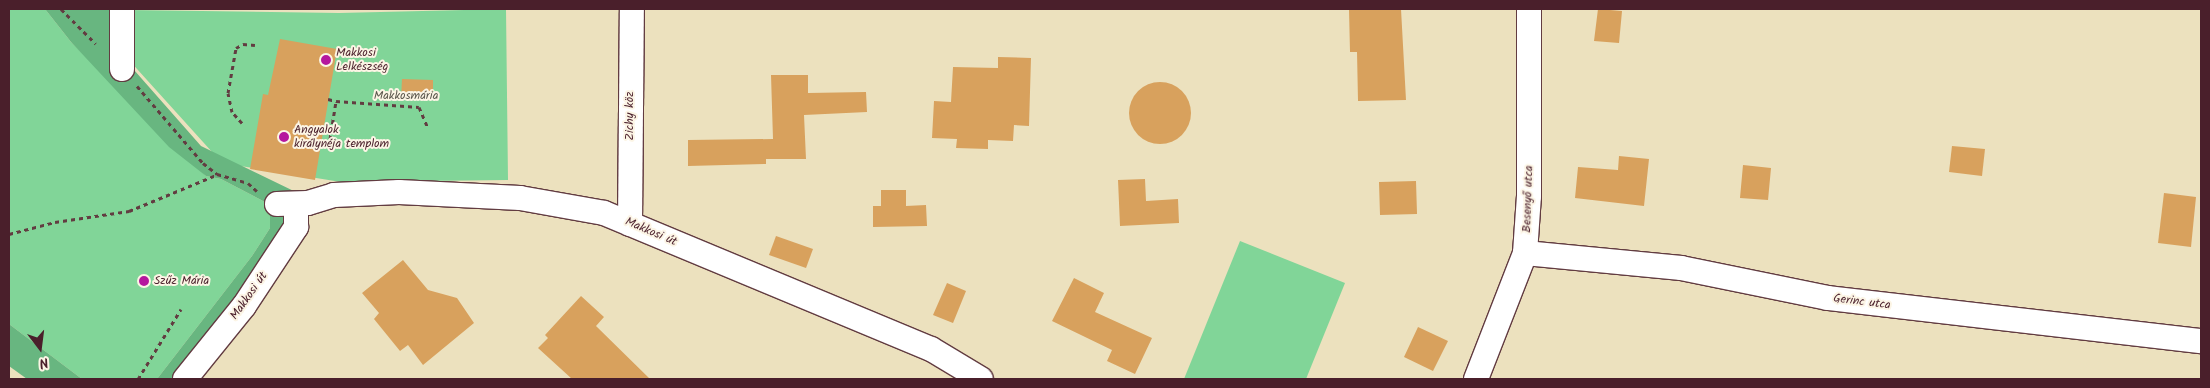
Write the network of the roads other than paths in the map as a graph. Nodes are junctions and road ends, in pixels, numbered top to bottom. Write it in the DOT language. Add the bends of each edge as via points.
graph roads {
  1 [pos="122,9"];
  2 [pos="632,9"];
  3 [pos="1529,9"];
  4 [pos="122,69"];
  5 [pos="630,224"];
  6 [pos="1525,253"];
  7 [pos="2201,341"];
  8 [pos="185,379"];
  9 [pos="981,379"];
  10 [pos="1476,379"];
  1 -- 4 [label="street"];
  2 -- 5 [label="street, Zichy köz"];
  3 -- 6 [label="street, Besenyő utca" via="1529,196"];
  5 -- 8 [label="street, Makkosi út" via="604,213 539,200 496,196 399,192 334,195 287,204 296,227 244,306"];
  5 -- 9 [label="street, Makkosi út" via="931,349"];
  6 -- 7 [label="street, Gerinc utca" via="1681,268 1828,298"];
  6 -- 10 [label="street, Besenyő utca"];
}
